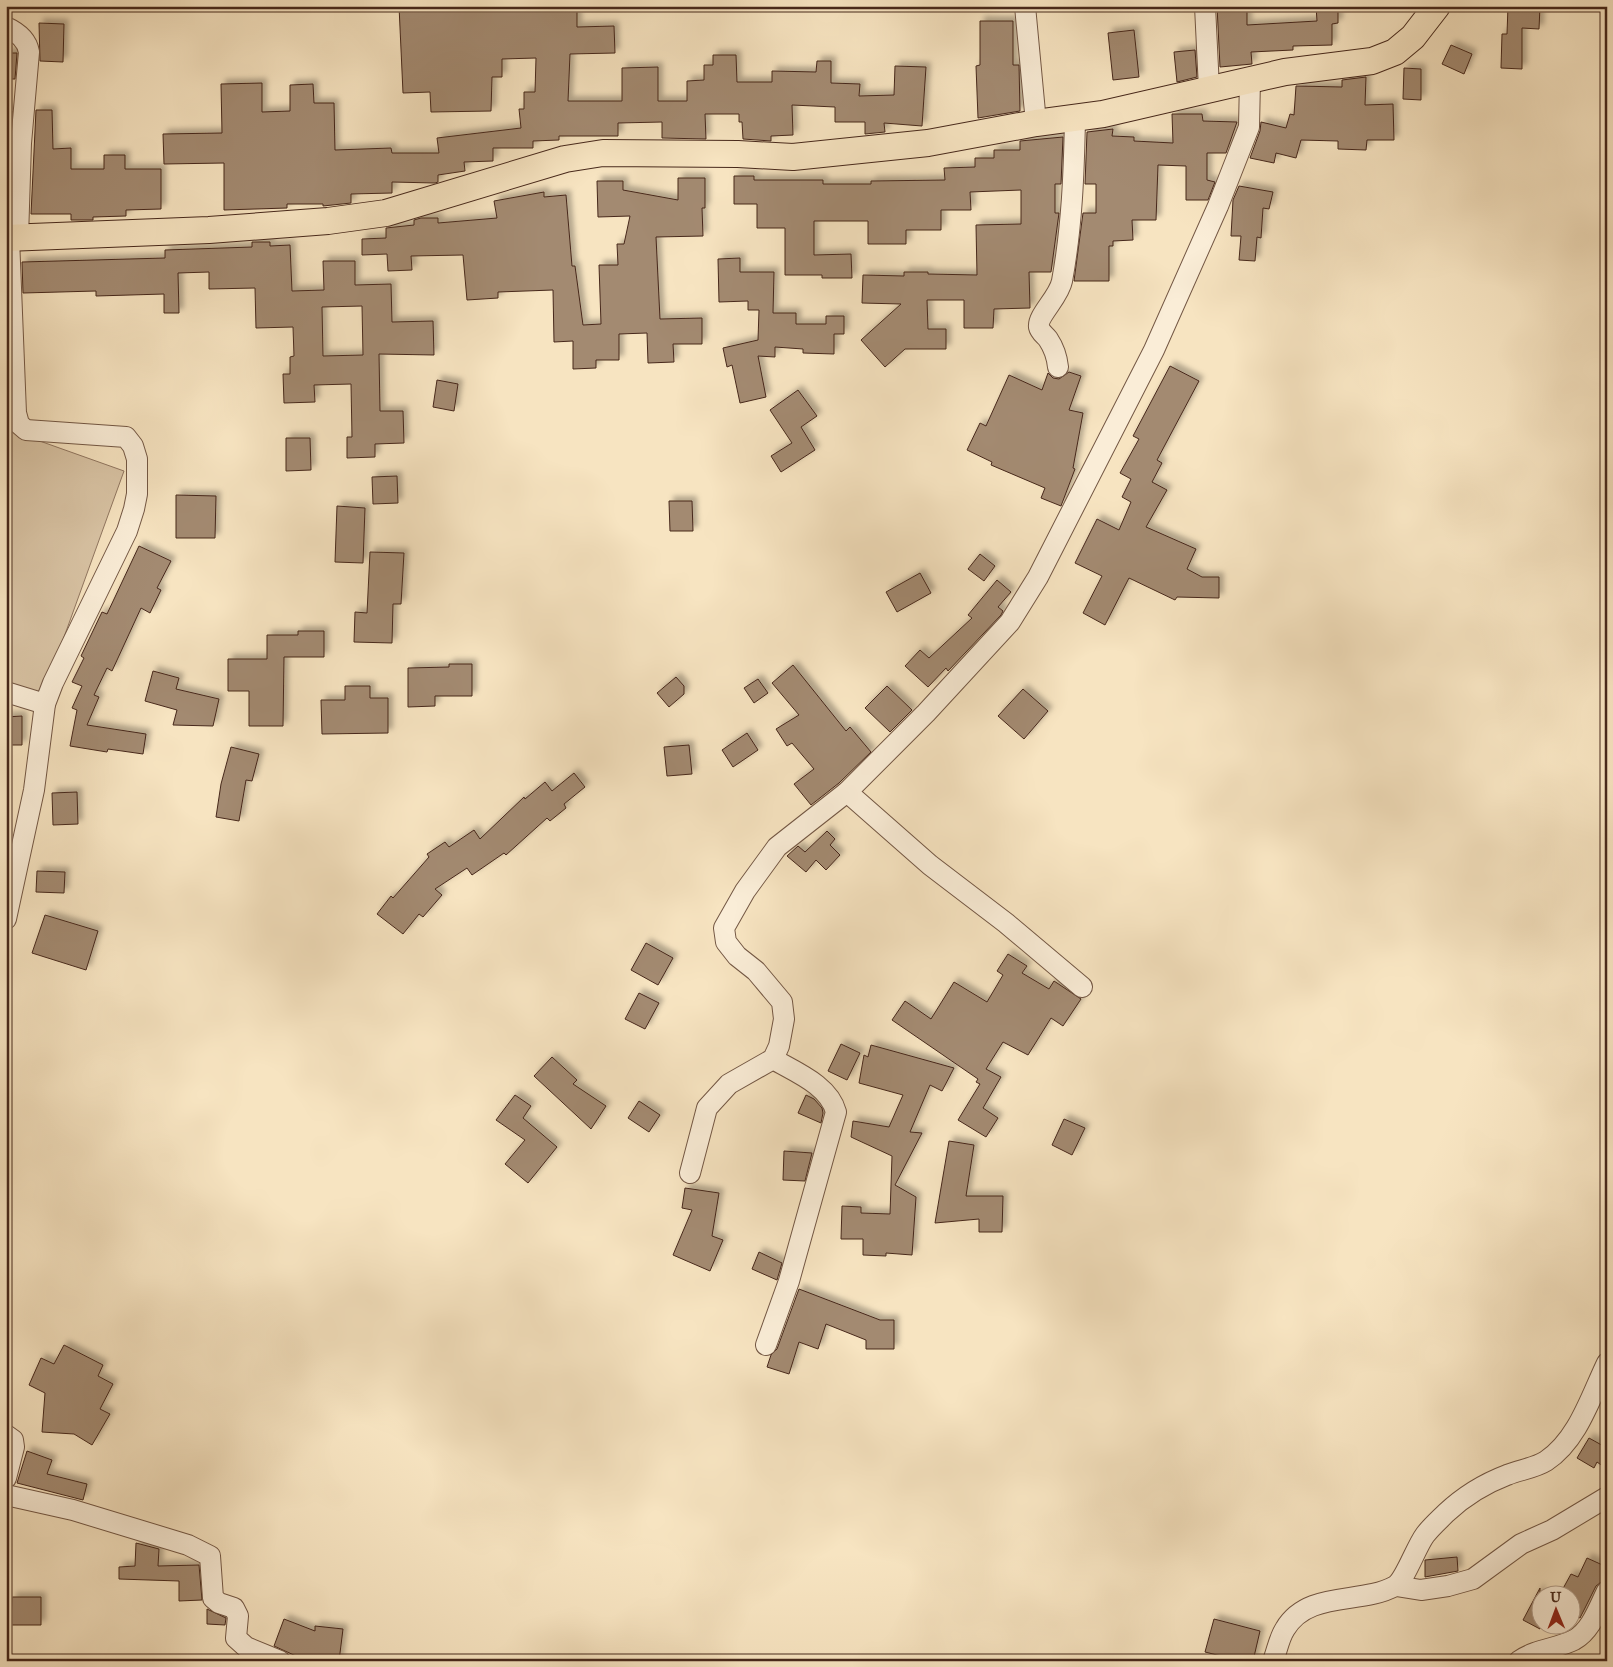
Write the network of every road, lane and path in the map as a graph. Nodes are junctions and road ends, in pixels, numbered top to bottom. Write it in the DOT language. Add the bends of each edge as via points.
graph roads {
  1 [pos="1025,6"];
  2 [pos="1205,6"];
  3 [pos="1436,6"];
  4 [pos="6,27"];
  5 [pos="1250,80"];
  6 [pos="1209,89"];
  7 [pos="1075,118"];
  8 [pos="1036,123"];
  9 [pos="11,238"];
  10 [pos="1058,367"];
  11 [pos="6,692"];
  12 [pos="45,704"];
  13 [pos="848,792"];
  14 [pos="6,919"];
  15 [pos="1082,987"];
  16 [pos="773,1058"];
  17 [pos="690,1173"];
  18 [pos="766,1345"];
  19 [pos="1607,1363"];
  20 [pos="6,1435"];
  21 [pos="6,1478"];
  22 [pos="6,1495"];
  23 [pos="1607,1497"];
  24 [pos="1396,1586"];
  25 [pos="1607,1591"];
  26 [pos="280,1661"];
  27 [pos="1273,1661"];
  28 [pos="1519,1661"];
  1 -- 8 [label="street"];
  2 -- 6 [label="street"];
  3 -- 5 [label="main road" via="1413,37 1396,52 1372,61 1285,72"];
  4 -- 9 [label="street" via="23,39 29,52"];
  5 -- 6 [label="main road"];
  5 -- 13 [label="street" via="1249,127 1218,206 1154,350 1038,577 1010,622"];
  6 -- 7 [label="main road"];
  7 -- 8 [label="main road"];
  7 -- 10 [label="street" via="1073,193 1061,288 1039,319 1039,329 1056,354"];
  8 -- 9 [label="main road" via="928,143 793,158 729,154 603,154 565,159 386,213 328,221 209,230"];
  9 -- 12 [label="street" via="19,424 26,430 126,437 137,459 137,494 127,531"];
  11 -- 12 [label="street"];
  12 -- 14 [label="street" via="34,790"];
  13 -- 15 [label="street" via="930,865"];
  13 -- 16 [label="street" via="777,847 745,891 724,928 726,942 782,1002 784,1019 779,1046"];
  16 -- 17 [label="street" via="729,1084 707,1108"];
  16 -- 18 [label="street" via="819,1088 834,1104 836,1112 789,1281"];
  19 -- 24 [label="street" via="1577,1428 1557,1453 1544,1462 1483,1486 1448,1511 1426,1534"];
  20 -- 21 [label="street" via="13,1440 14,1447"];
  22 -- 26 [label="street" via="73,1510 188,1545 210,1556 213,1598 234,1608 238,1616 236,1638"];
  23 -- 24 [label="street" via="1552,1530 1520,1544 1473,1579 1421,1590"];
  24 -- 27 [label="street" via="1326,1601 1302,1612 1285,1628"];
  25 -- 28 [label="street" via="1595,1618 1575,1639 1531,1652"];
}
